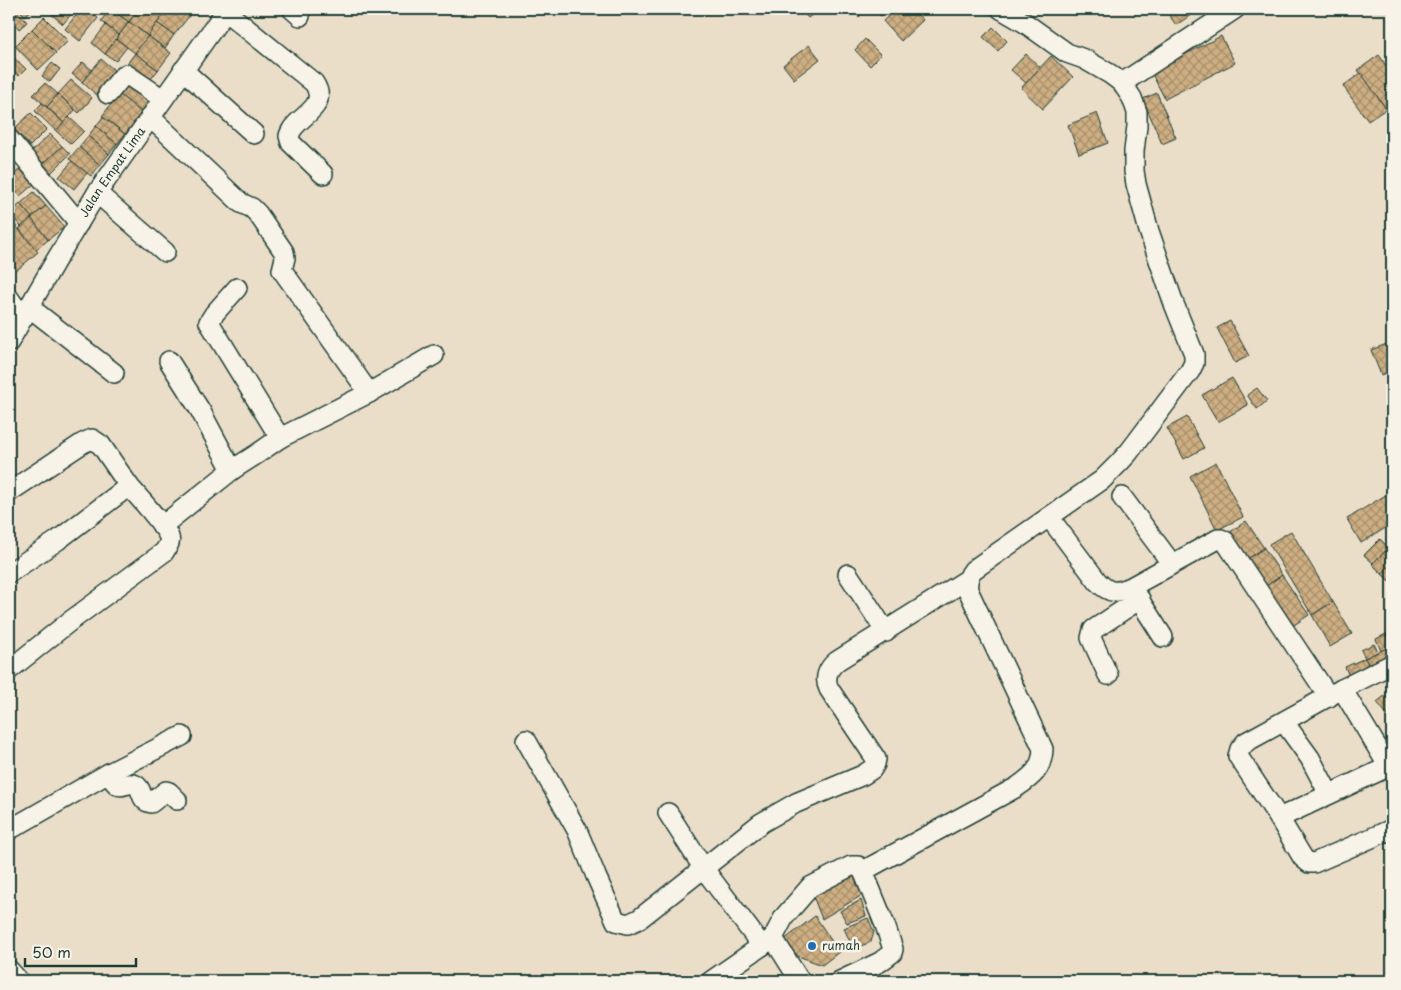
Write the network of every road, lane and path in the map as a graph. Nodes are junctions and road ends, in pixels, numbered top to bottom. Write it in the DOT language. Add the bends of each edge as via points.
graph roads {
  1 [pos="1001,9"];
  2 [pos="1235,9"];
  3 [pos="226,10"];
  4 [pos="183,70"];
  5 [pos="1122,83"];
  6 [pos="108,94"];
  7 [pos="163,99"];
  8 [pos="150,117"];
  9 [pos="254,134"];
  10 [pos="9,139"];
  11 [pos="324,174"];
  12 [pos="97,194"];
  13 [pos="79,223"];
  14 [pos="165,252"];
  15 [pos="237,288"];
  16 [pos="9,298"];
  17 [pos="26,313"];
  18 [pos="9,342"];
  19 [pos="434,355"];
  20 [pos="169,361"];
  21 [pos="114,373"];
  22 [pos="369,393"];
  23 [pos="280,438"];
  24 [pos="232,470"];
  25 [pos="129,486"];
  26 [pos="9,492"];
  27 [pos="1122,497"];
  28 [pos="1049,517"];
  29 [pos="162,526"];
  30 [pos="1172,564"];
  31 [pos="9,573"];
  32 [pos="848,574"];
  33 [pos="968,579"];
  34 [pos="1135,593"];
  35 [pos="886,632"];
  36 [pos="1163,638"];
  37 [pos="1392,664"];
  38 [pos="9,670"];
  39 [pos="1108,675"];
  40 [pos="1335,693"];
  41 [pos="1284,722"];
  42 [pos="182,736"];
  43 [pos="526,740"];
  44 [pos="1391,766"];
  45 [pos="109,773"];
  46 [pos="1329,794"];
  47 [pos="177,800"];
  48 [pos="668,812"];
  49 [pos="1279,818"];
  50 [pos="1392,829"];
  51 [pos="9,830"];
  52 [pos="704,869"];
  53 [pos="863,871"];
  54 [pos="767,942"];
  55 [pos="9,970"];
  56 [pos="18,981"];
  57 [pos="711,981"];
  58 [pos="800,981"];
  59 [pos="840,981"];
  1 -- 5 [label="street" via="1067,53 1096,65"];
  2 -- 5 [label="street"];
  3 -- 4 [label="street, Jalan Empat Lima"];
  3 -- 11 [label="street" via="317,88 317,103 289,136 291,143"];
  4 -- 7 [label="street, Jalan Empat Lima"];
  4 -- 9 [label="street"];
  5 -- 28 [label="street" via="1132,98 1138,126 1134,151 1136,184 1155,249 1194,354 1194,364 1120,463 1102,480"];
  6 -- 7 [label="street" via="126,74"];
  7 -- 8 [label="street, Jalan Empat Lima"];
  8 -- 12 [label="street, Jalan Empat Lima"];
  8 -- 22 [label="street" via="241,203 258,214 284,252 282,270"];
  10 -- 13 [label="street"];
  12 -- 13 [label="street, Jalan Empat Lima"];
  12 -- 14 [label="street"];
  13 -- 17 [label="street, Jalan Empat Lima"];
  15 -- 23 [label="street" via="209,322"];
  16 -- 17 [label="street"];
  17 -- 18 [label="street, Jalan Empat Lima"];
  17 -- 21 [label="street"];
  19 -- 22 [label="street"];
  20 -- 24 [label="street"];
  22 -- 23 [label="street"];
  23 -- 24 [label="street"];
  24 -- 29 [label="street"];
  25 -- 26 [label="street" via="92,438"];
  25 -- 29 [label="street"];
  25 -- 31 [label="street"];
  27 -- 30 [label="street"];
  28 -- 33 [label="street" via="973,570"];
  28 -- 34 [label="street" via="1104,589"];
  29 -- 38 [label="street" via="169,538 164,552"];
  30 -- 34 [label="street"];
  30 -- 40 [label="street" via="1218,539 1225,540"];
  32 -- 35 [label="street"];
  33 -- 35 [label="street"];
  33 -- 53 [label="street" via="968,590 1044,749 1042,760 1038,770 1017,787"];
  34 -- 36 [label="street"];
  34 -- 39 [label="street" via="1091,634"];
  35 -- 52 [label="street" via="832,664 826,679 829,690 876,759 872,769 796,803 761,823"];
  37 -- 40 [label="street"];
  40 -- 41 [label="street"];
  40 -- 44 [label="street"];
  41 -- 46 [label="street" via="1310,758"];
  41 -- 49 [label="street" via="1246,742 1238,756"];
  42 -- 45 [label="street"];
  43 -- 52 [label="street" via="577,830 616,921 628,924 639,919"];
  44 -- 46 [label="street"];
  45 -- 47 [label="street" via="116,785 137,786 147,802 152,803 166,791"];
  45 -- 51 [label="street"];
  46 -- 49 [label="street"];
  48 -- 52 [label="street"];
  49 -- 50 [label="street" via="1309,863"];
  52 -- 54 [label="street"];
  53 -- 54 [label="street" via="858,866 851,866 810,887"];
  53 -- 59 [label="street" via="885,925 892,953"];
  54 -- 57 [label="street"];
  54 -- 58 [label="street"];
  55 -- 56 [label="street"];
}
